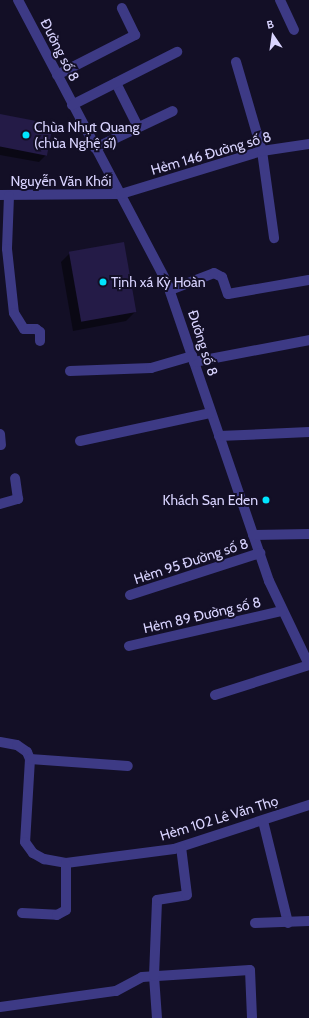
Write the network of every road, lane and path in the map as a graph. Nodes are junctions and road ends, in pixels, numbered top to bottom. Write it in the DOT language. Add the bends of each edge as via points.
graph roads {
  1 [pos="18,0"];
  2 [pos="280,0"];
  3 [pos="122,8"];
  4 [pos="294,30"];
  5 [pos="178,52"];
  6 [pos="236,62"];
  7 [pos="57,75"];
  8 [pos="116,83"];
  9 [pos="72,104"];
  10 [pos="173,111"];
  11 [pos="138,127"];
  12 [pos="309,144"];
  13 [pos="96,148"];
  14 [pos="262,151"];
  15 [pos="121,194"];
  16 [pos="4,195"];
  17 [pos="274,238"];
  18 [pos="309,280"];
  19 [pos="170,290"];
  20 [pos="309,340"];
  21 [pos="40,341"];
  22 [pos="193,359"];
  23 [pos="70,371"];
  24 [pos="211,413"];
  25 [pos="309,432"];
  26 [pos="0,434"];
  27 [pos="219,436"];
  28 [pos="80,441"];
  29 [pos="1,444"];
  30 [pos="15,478"];
  31 [pos="0,504"];
  32 [pos="309,534"];
  33 [pos="253,535"];
  34 [pos="260,553"];
  35 [pos="130,595"];
  36 [pos="282,611"];
  37 [pos="129,646"];
  38 [pos="309,665"];
  39 [pos="215,696"];
  40 [pos="0,742"];
  41 [pos="30,759"];
  42 [pos="128,766"];
  43 [pos="309,805"];
  44 [pos="263,821"];
  45 [pos="182,847"];
  46 [pos="66,863"];
  47 [pos="22,913"];
  48 [pos="309,921"];
  49 [pos="255,923"];
  50 [pos="288,924"];
  51 [pos="154,976"];
  52 [pos="0,1007"];
  53 [pos="157,1018"];
  54 [pos="252,1018"];
  1 -- 7 [label="street, Đường số 8"];
  2 -- 4 [label="street"];
  3 -- 7 [label="street" via="135,35"];
  5 -- 8 [label="street"];
  6 -- 14 [label="street"];
  7 -- 9 [label="street, Đường số 8"];
  8 -- 9 [label="street"];
  8 -- 11 [label="street"];
  9 -- 13 [label="street, Đường số 8"];
  10 -- 11 [label="street"];
  11 -- 13 [label="street"];
  12 -- 14 [label="street, Hẻm 146 Đường số 8"];
  13 -- 15 [label="street, Đường số 8"];
  14 -- 15 [label="street, Hẻm 146 Đường số 8"];
  14 -- 17 [label="street"];
  15 -- 16 [label="street, Nguyễn Văn Khối"];
  15 -- 19 [label="street, Đường số 8"];
  16 -- 21 [label="street" via="14,313 24,329 36,329 40,332"];
  18 -- 19 [label="street" via="228,294 222,277 214,274"];
  19 -- 22 [label="street, Đường số 8"];
  20 -- 22 [label="street"];
  22 -- 23 [label="street" via="151,368"];
  22 -- 24 [label="street, Đường số 8"];
  24 -- 27 [label="street, Đường số 8"];
  24 -- 28 [label="street"];
  25 -- 27 [label="street"];
  26 -- 29 [label="street"];
  27 -- 33 [label="street, Đường số 8"];
  30 -- 31 [label="street" via="18,499"];
  32 -- 33 [label="street"];
  33 -- 34 [label="street, Đường số 8"];
  34 -- 35 [label="street, Hẻm 95 Đường số 8"];
  34 -- 36 [label="street, Đường số 8"];
  36 -- 37 [label="street, Hẻm 89 Đường số 8"];
  36 -- 38 [label="street, Đường số 8"];
  38 -- 39 [label="street"];
  40 -- 41 [label="street" via="17,745 27,752"];
  41 -- 42 [label="street"];
  41 -- 46 [label="street, Hẻm 102 Lê Văn Thọ" via="25,842 33,853 44,859"];
  43 -- 44 [label="street, Hẻm 102 Lê Văn Thọ"];
  44 -- 45 [label="street, Hẻm 102 Lê Văn Thọ"];
  44 -- 50 [label="street"];
  45 -- 46 [label="street, Hẻm 102 Lê Văn Thọ"];
  45 -- 51 [label="street" via="187,895 157,900"];
  46 -- 47 [label="street" via="66,910 58,915"];
  48 -- 50 [label="street"];
  49 -- 50 [label="street"];
  51 -- 52 [label="street" via="142,977 116,991"];
  51 -- 53 [label="street"];
  51 -- 54 [label="street" via="250,970"];
}
